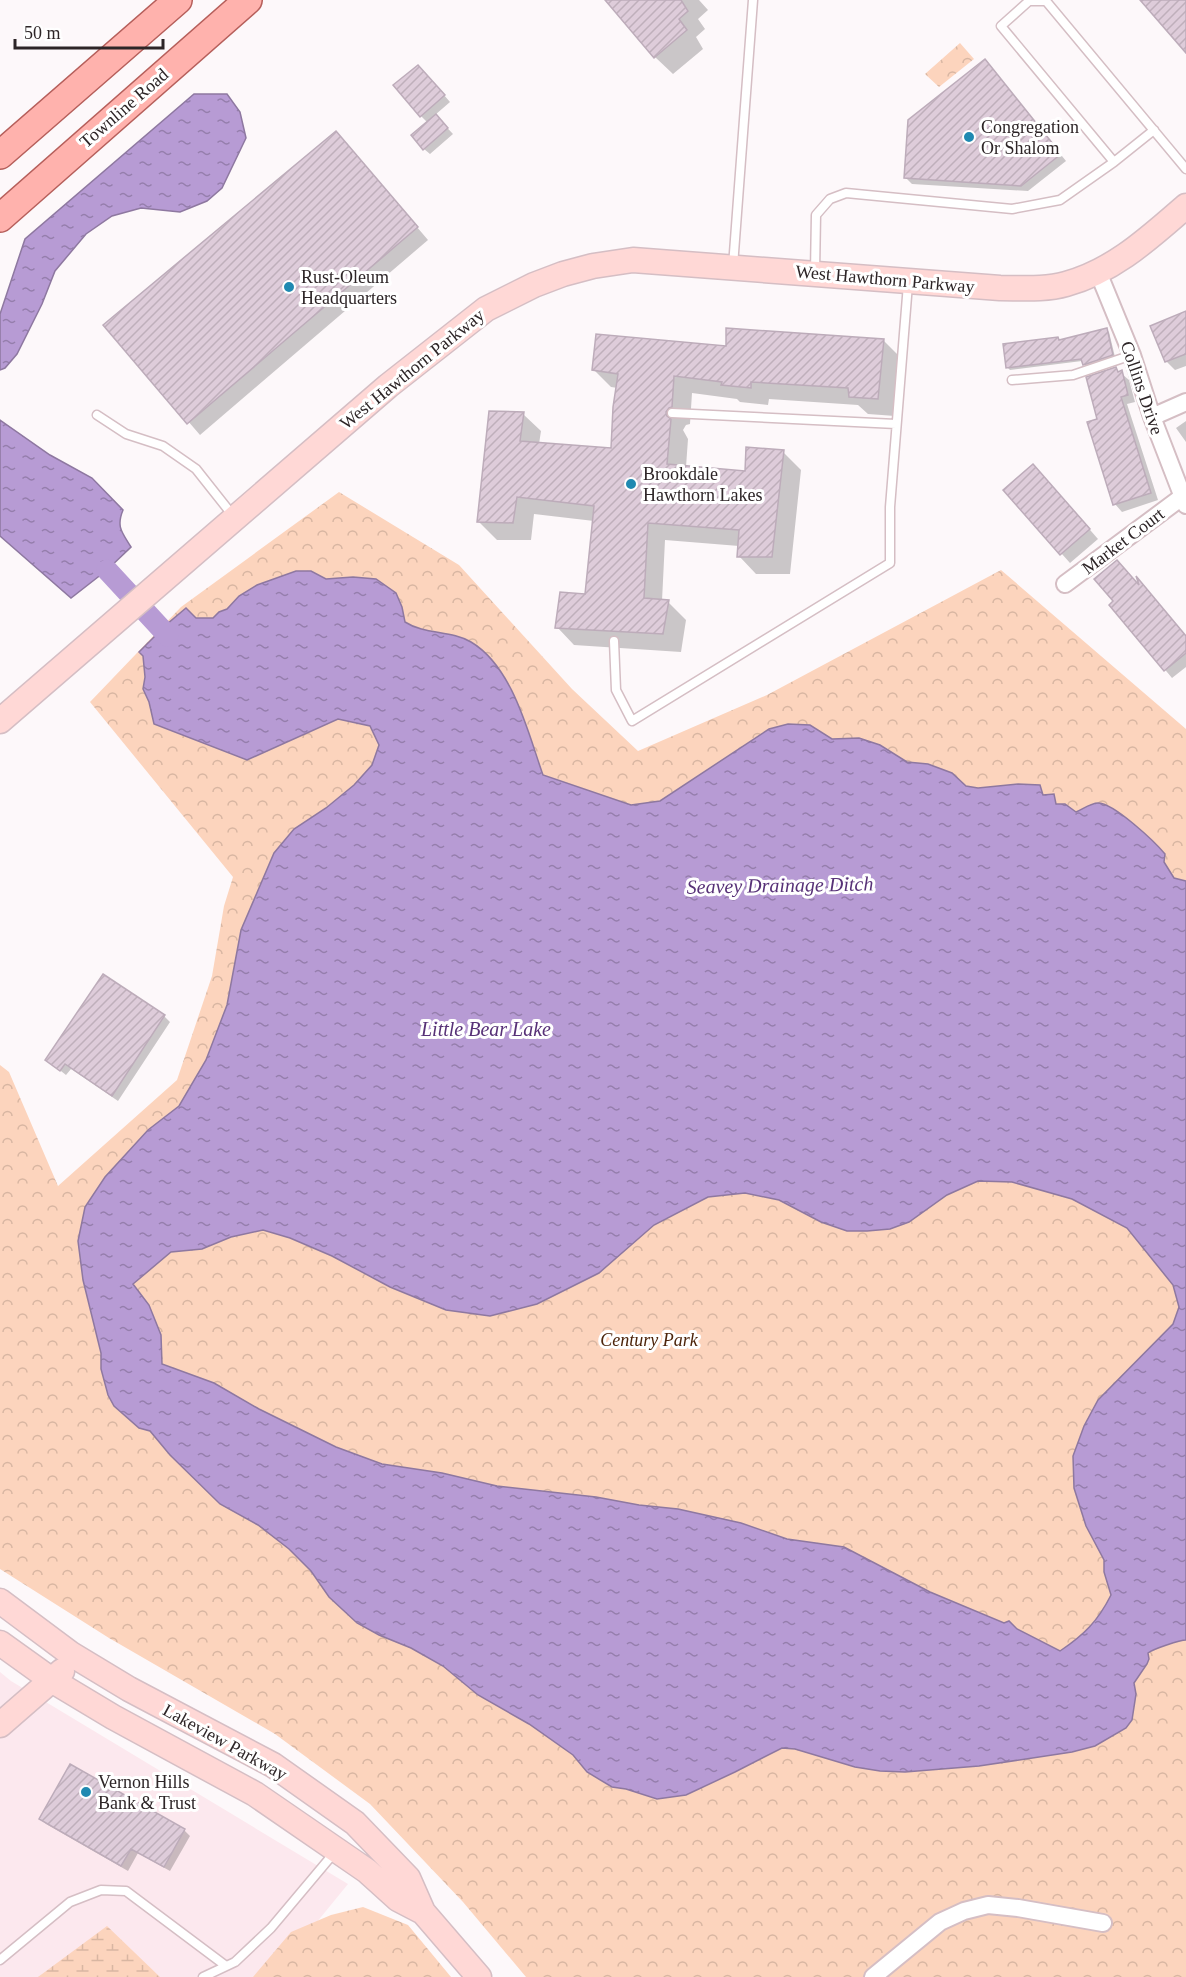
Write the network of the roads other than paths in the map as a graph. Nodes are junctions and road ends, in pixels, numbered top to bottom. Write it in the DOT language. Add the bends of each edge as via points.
graph roads {
  1 [pos="178,0"];
  2 [pos="248,0"];
  3 [pos="753,0"];
  4 [pos="1154,130"];
  5 [pos="0,155"];
  6 [pos="1114,162"];
  7 [pos="1186,169"];
  8 [pos="1186,206"];
  9 [pos="0,218"];
  10 [pos="732,267"];
  11 [pos="1098,272"];
  12 [pos="815,273"];
  13 [pos="908,280"];
  14 [pos="1132,355"];
  15 [pos="1012,380"];
  16 [pos="1186,402"];
  17 [pos="672,413"];
  18 [pos="97,415"];
  19 [pos="1152,417"];
  20 [pos="896,424"];
  21 [pos="1184,501"];
  22 [pos="235,518"];
  23 [pos="1065,584"];
  24 [pos="614,641"];
  25 [pos="2,715"];
  26 [pos="0,1601"];
  27 [pos="0,1643"];
  28 [pos="77,1657"];
  29 [pos="52,1681"];
  30 [pos="0,1725"];
  31 [pos="337,1850"];
  32 [pos="423,1912"];
  33 [pos="1103,1923"];
  34 [pos="0,1960"];
  35 [pos="226,1966"];
  36 [pos="203,1977"];
  37 [pos="478,1977"];
  38 [pos="873,1977"];
  1 -- 5 [label="main road"];
  2 -- 9 [label="main road, Townline Road"];
  3 -- 10 [label="lane"];
  4 -- 6 [label="lane"];
  4 -- 6 [label="lane" via="1046,1 1029,1 1001,26"];
  4 -- 7 [label="lane"];
  6 -- 12 [label="lane" via="1059,200 1012,209 846,193 830,199 816,215"];
  8 -- 11 [label="street, West Hawthorn Parkway" via="1132,252"];
  10 -- 12 [label="street, West Hawthorn Parkway"];
  10 -- 22 [label="street, West Hawthorn Parkway" via="633,260 593,266 534,285 486,309 388,386"];
  11 -- 13 [label="street, West Hawthorn Parkway" via="1065,284 1035,288"];
  11 -- 14 [label="street, Collins Drive"];
  12 -- 13 [label="street, West Hawthorn Parkway"];
  13 -- 20 [label="lane"];
  14 -- 15 [label="lane" via="1073,375"];
  14 -- 19 [label="street, Collins Drive"];
  16 -- 19 [label="street"];
  17 -- 20 [label="lane"];
  18 -- 22 [label="lane" via="126,434 163,446 196,469"];
  19 -- 21 [label="street, Collins Drive"];
  20 -- 24 [label="lane" via="890,563 632,721 616,690"];
  21 -- 23 [label="street, Market Court"];
  22 -- 25 [label="street, West Hawthorn Parkway"];
  26 -- 28 [label="street, Lakeview Parkway"];
  27 -- 29 [label="street, Lakeview Parkway"];
  28 -- 29 [label="street"];
  28 -- 32 [label="street, Lakeview Parkway" via="273,1766 355,1823 408,1878"];
  29 -- 30 [label="street"];
  29 -- 31 [label="street, Lakeview Parkway" via="255,1794"];
  31 -- 32 [label="street, Lakeview Parkway" via="398,1899"];
  31 -- 35 [label="lane" via="271,1928"];
  32 -- 37 [label="street, Lakeview Parkway"];
  33 -- 38 [label="street" via="988,1905 940,1922"];
  34 -- 35 [label="lane" via="70,1902 101,1890 126,1891"];
  35 -- 36 [label="lane"];
}
